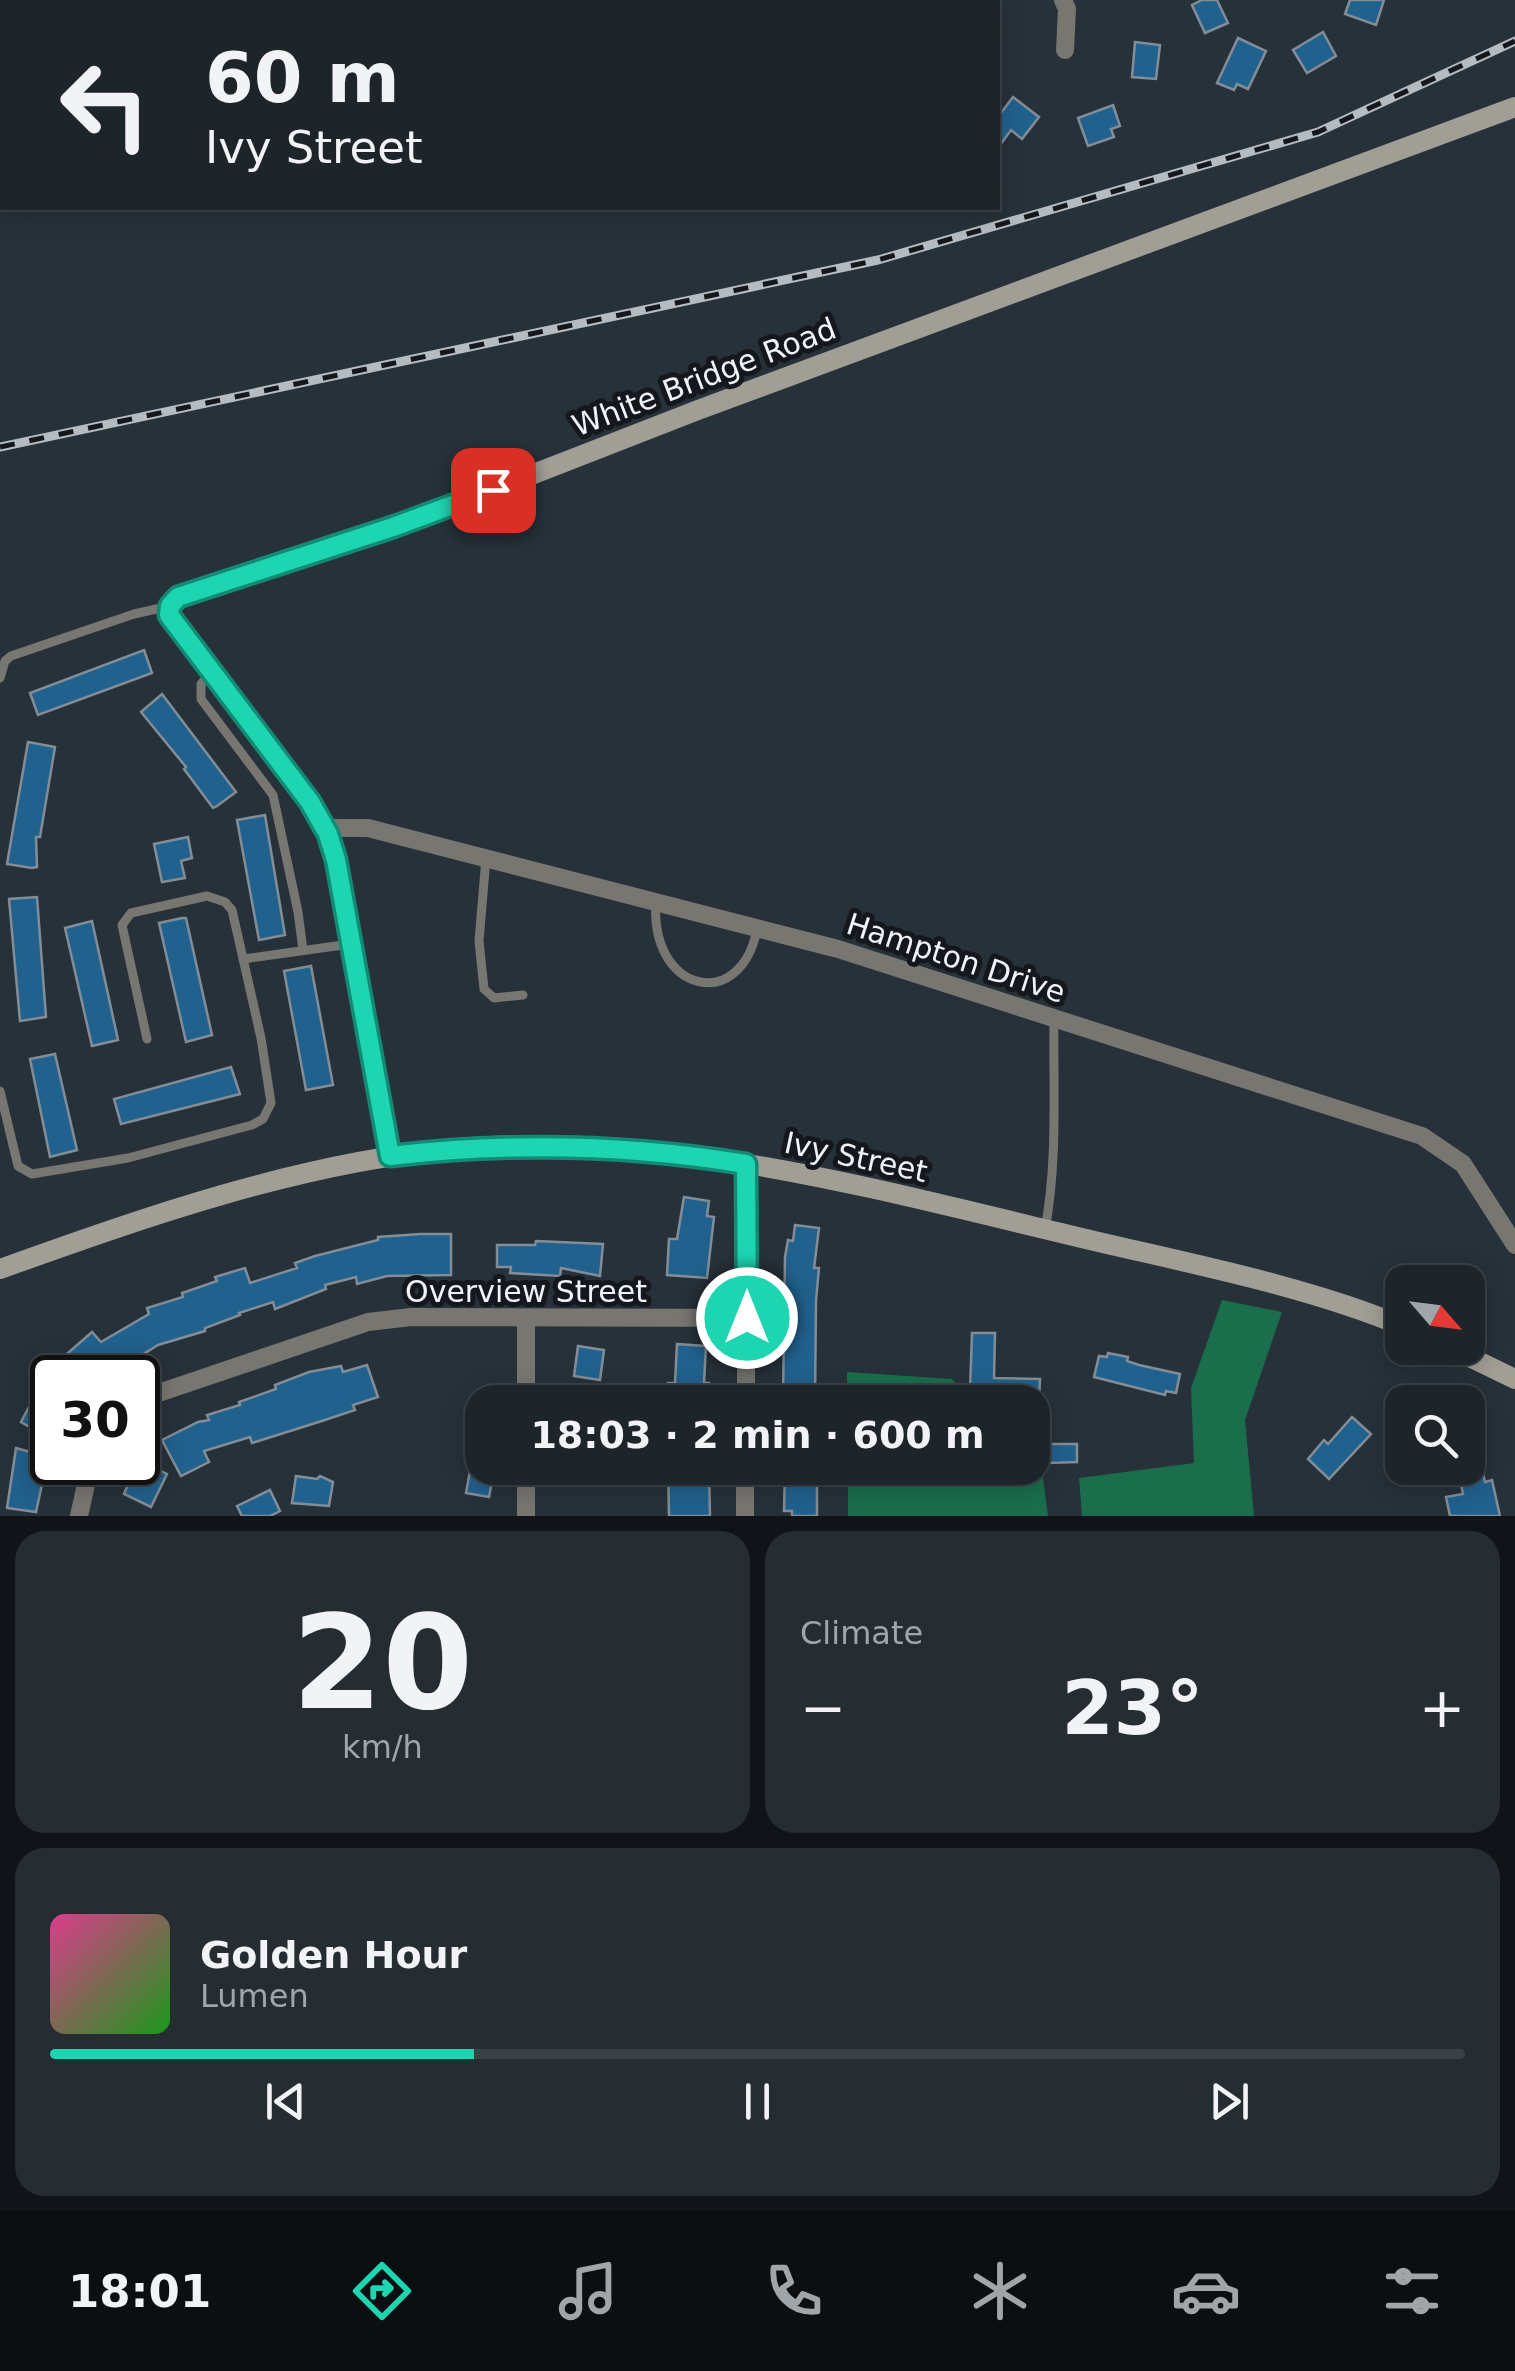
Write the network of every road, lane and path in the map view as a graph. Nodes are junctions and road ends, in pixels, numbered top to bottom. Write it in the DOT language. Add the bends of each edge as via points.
graph roads {
  1 [pos="1063,0"];
  2 [pos="1065,50"];
  3 [pos="1515,107"];
  4 [pos="170,606"];
  5 [pos="211,672"];
  6 [pos="0,678"];
  7 [pos="324,828"];
  8 [pos="486,858"];
  9 [pos="656,901"];
  10 [pos="758,926"];
  11 [pos="352,944"];
  12 [pos="303,950"];
  13 [pos="243,958"];
  14 [pos="523,995"];
  15 [pos="1054,1019"];
  16 [pos="147,1039"];
  17 [pos="0,1091"];
  18 [pos="390,1156"];
  19 [pos="746,1164"];
  20 [pos="1045,1230"];
  21 [pos="1515,1246"];
  22 [pos="0,1269"];
  23 [pos="526,1318"];
  24 [pos="747,1318"];
  25 [pos="1385,1320"];
  26 [pos="1485,1365"];
  27 [pos="1515,1380"];
  28 [pos="526,1385"];
  29 [pos="746,1385"];
  30 [pos="160,1393"];
  31 [pos="86,1485"];
  32 [pos="526,1485"];
  33 [pos="746,1485"];
  34 [pos="79,1516"];
  35 [pos="526,1516"];
  36 [pos="745,1516"];
  1 -- 2 [label="street"];
  3 -- 4 [label="street, White Bridge Road" via="442,510 202,587"];
  4 -- 5 [label="street" via="172,622"];
  4 -- 6 [label="lane" via="11,656"];
  5 -- 7 [label="street"];
  5 -- 12 [label="lane" via="201,684 202,699 273,795"];
  7 -- 8 [label="street, Hampton Drive" via="368,828"];
  7 -- 11 [label="street"];
  8 -- 9 [label="street, Hampton Drive"];
  8 -- 14 [label="lane" via="478,942 484,989 494,998"];
  9 -- 10 [label="street, Hampton Drive"];
  9 -- 10 [label="lane" via="663,954 677,972 702,982 740,969"];
  10 -- 15 [label="street, Hampton Drive"];
  11 -- 12 [label="lane"];
  11 -- 18 [label="street"];
  12 -- 13 [label="lane"];
  13 -- 16 [label="lane" via="232,910 218,898 124,918"];
  13 -- 17 [label="lane" via="271,1102 263,1119 128,1158 32,1174 18,1166"];
  15 -- 20 [label="lane" via="1057,1127"];
  15 -- 21 [label="street, Hampton Drive" via="1422,1136 1464,1164"];
  18 -- 19 [label="street, Ivy Street" via="569,1145"];
  18 -- 22 [label="street, Ivy Street" via="254,1185"];
  19 -- 20 [label="street, Ivy Street"];
  19 -- 24 [label="street"];
  20 -- 25 [label="street, Ivy Street"];
  23 -- 24 [label="street, Overview Street"];
  23 -- 28 [label="street"];
  23 -- 30 [label="street, Overview Street" via="368,1322"];
  24 -- 29 [label="street"];
  26 -- 27 [label="street"];
  31 -- 34 [label="street"];
  32 -- 35 [label="street"];
  33 -- 36 [label="street"];
}
